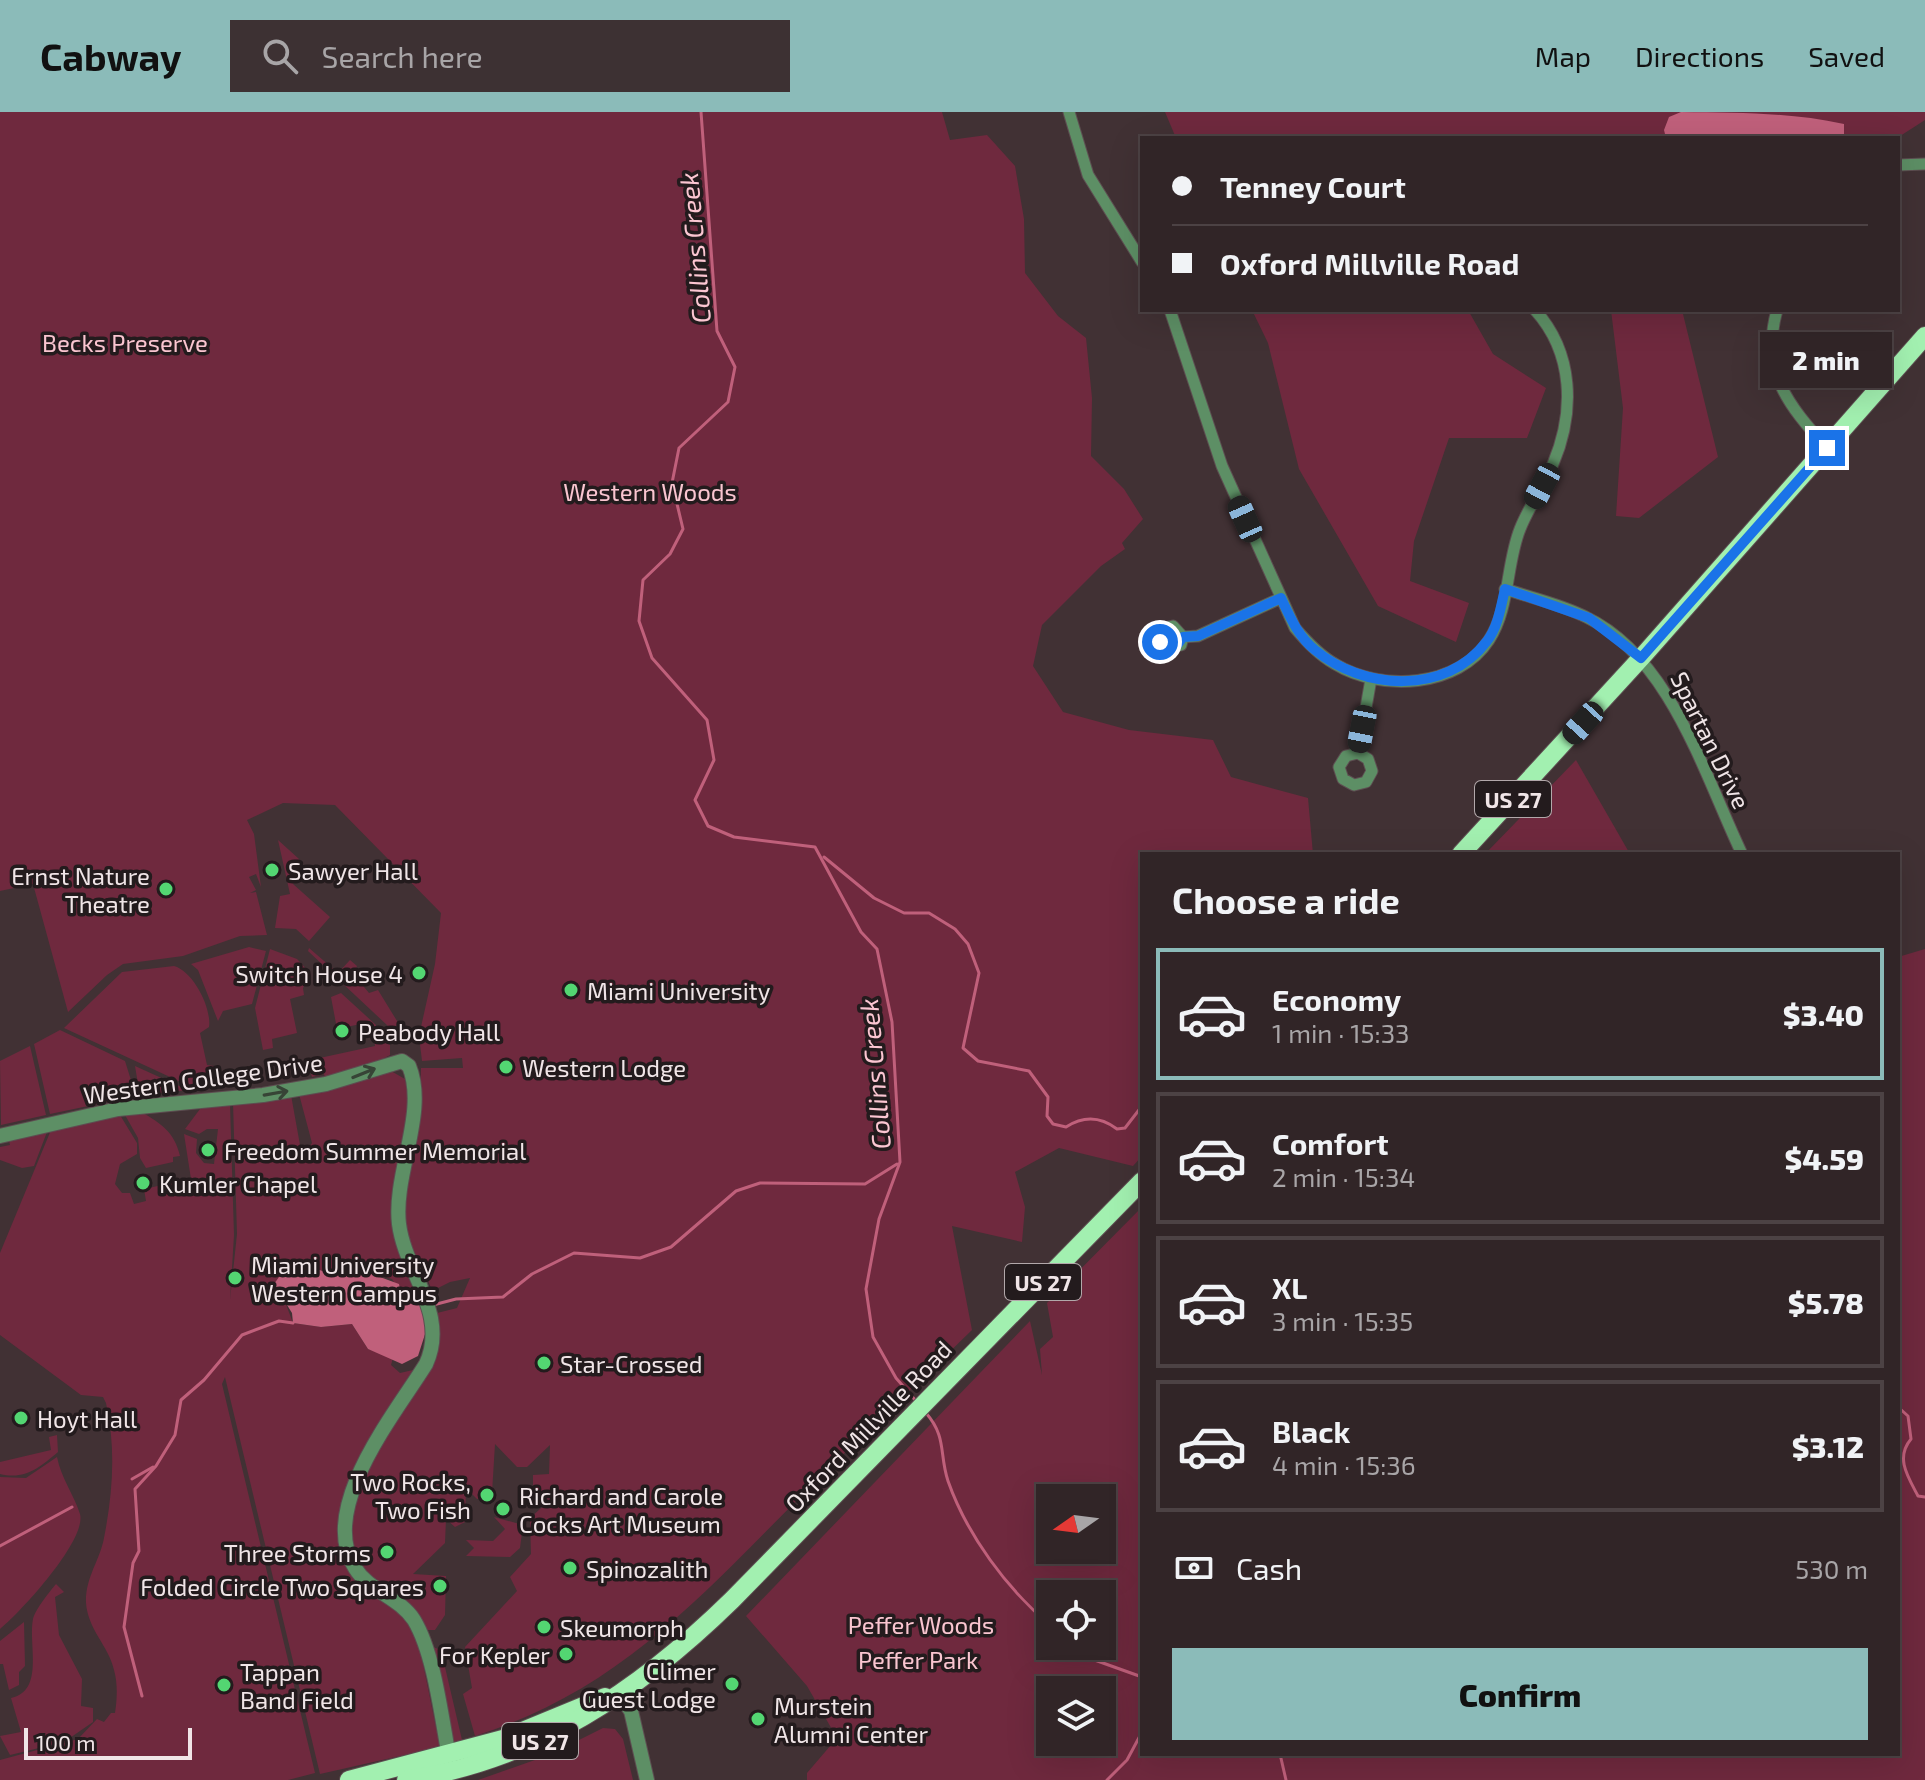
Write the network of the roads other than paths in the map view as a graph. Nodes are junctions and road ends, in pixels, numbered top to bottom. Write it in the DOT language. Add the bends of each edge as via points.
graph roads {
  1 [pos="1069,112"];
  2 [pos="1925,164"];
  3 [pos="1900,165"];
  4 [pos="1140,259"];
  5 [pos="1171,312"];
  6 [pos="1536,312"];
  7 [pos="1776,312"];
  8 [pos="1925,336"];
  9 [pos="1827,448"];
  10 [pos="1505,589"];
  11 [pos="1281,598"];
  12 [pos="1183,637"];
  13 [pos="1641,658"];
  14 [pos="1371,679"];
  15 [pos="1358,753"];
  16 [pos="1463,852"];
  17 [pos="1741,852"];
  18 [pos="3,1136"];
  19 [pos="1140,1183"];
  20 [pos="619,1693"];
  21 [pos="450,1763"];
  22 [pos="349,1780"];
  23 [pos="406,1780"];
  24 [pos="647,1780"];
  1 -- 4 [label="street" via="1088,175"];
  2 -- 3 [label="street"];
  5 -- 11 [label="street" via="1222,466"];
  6 -- 10 [label="street" via="1562,355 1568,410 1556,456 1520,527"];
  7 -- 9 [label="street" via="1770,334 1779,383 1792,408"];
  8 -- 9 [label="highway, US 27"];
  9 -- 13 [label="highway, US 27"];
  10 -- 13 [label="street, Spartan Drive" via="1589,618"];
  10 -- 14 [label="street" via="1489,640 1469,662 1440,676 1406,682"];
  11 -- 12 [label="street" via="1198,636"];
  11 -- 14 [label="street" via="1312,648"];
  13 -- 16 [label="highway, US 27"];
  13 -- 17 [label="street, Spartan Drive" via="1666,689"];
  14 -- 15 [label="street"];
  18 -- 21 [label="street, Western College Drive, one-way" via="130,1107 263,1095 326,1084 402,1061 409,1066 414,1088 399,1223 432,1320 433,1343 426,1364 361,1469 349,1497 346,1529 355,1568 414,1621"];
  19 -- 20 [label="highway, Oxford Millville Road / US 27" via="702,1630"];
  20 -- 21 [label="highway, US 27" via="557,1733"];
  20 -- 24 [label="street" via="631,1711"];
  21 -- 22 [label="highway, US 27"];
  21 -- 23 [label="highway, US 27"];
}
